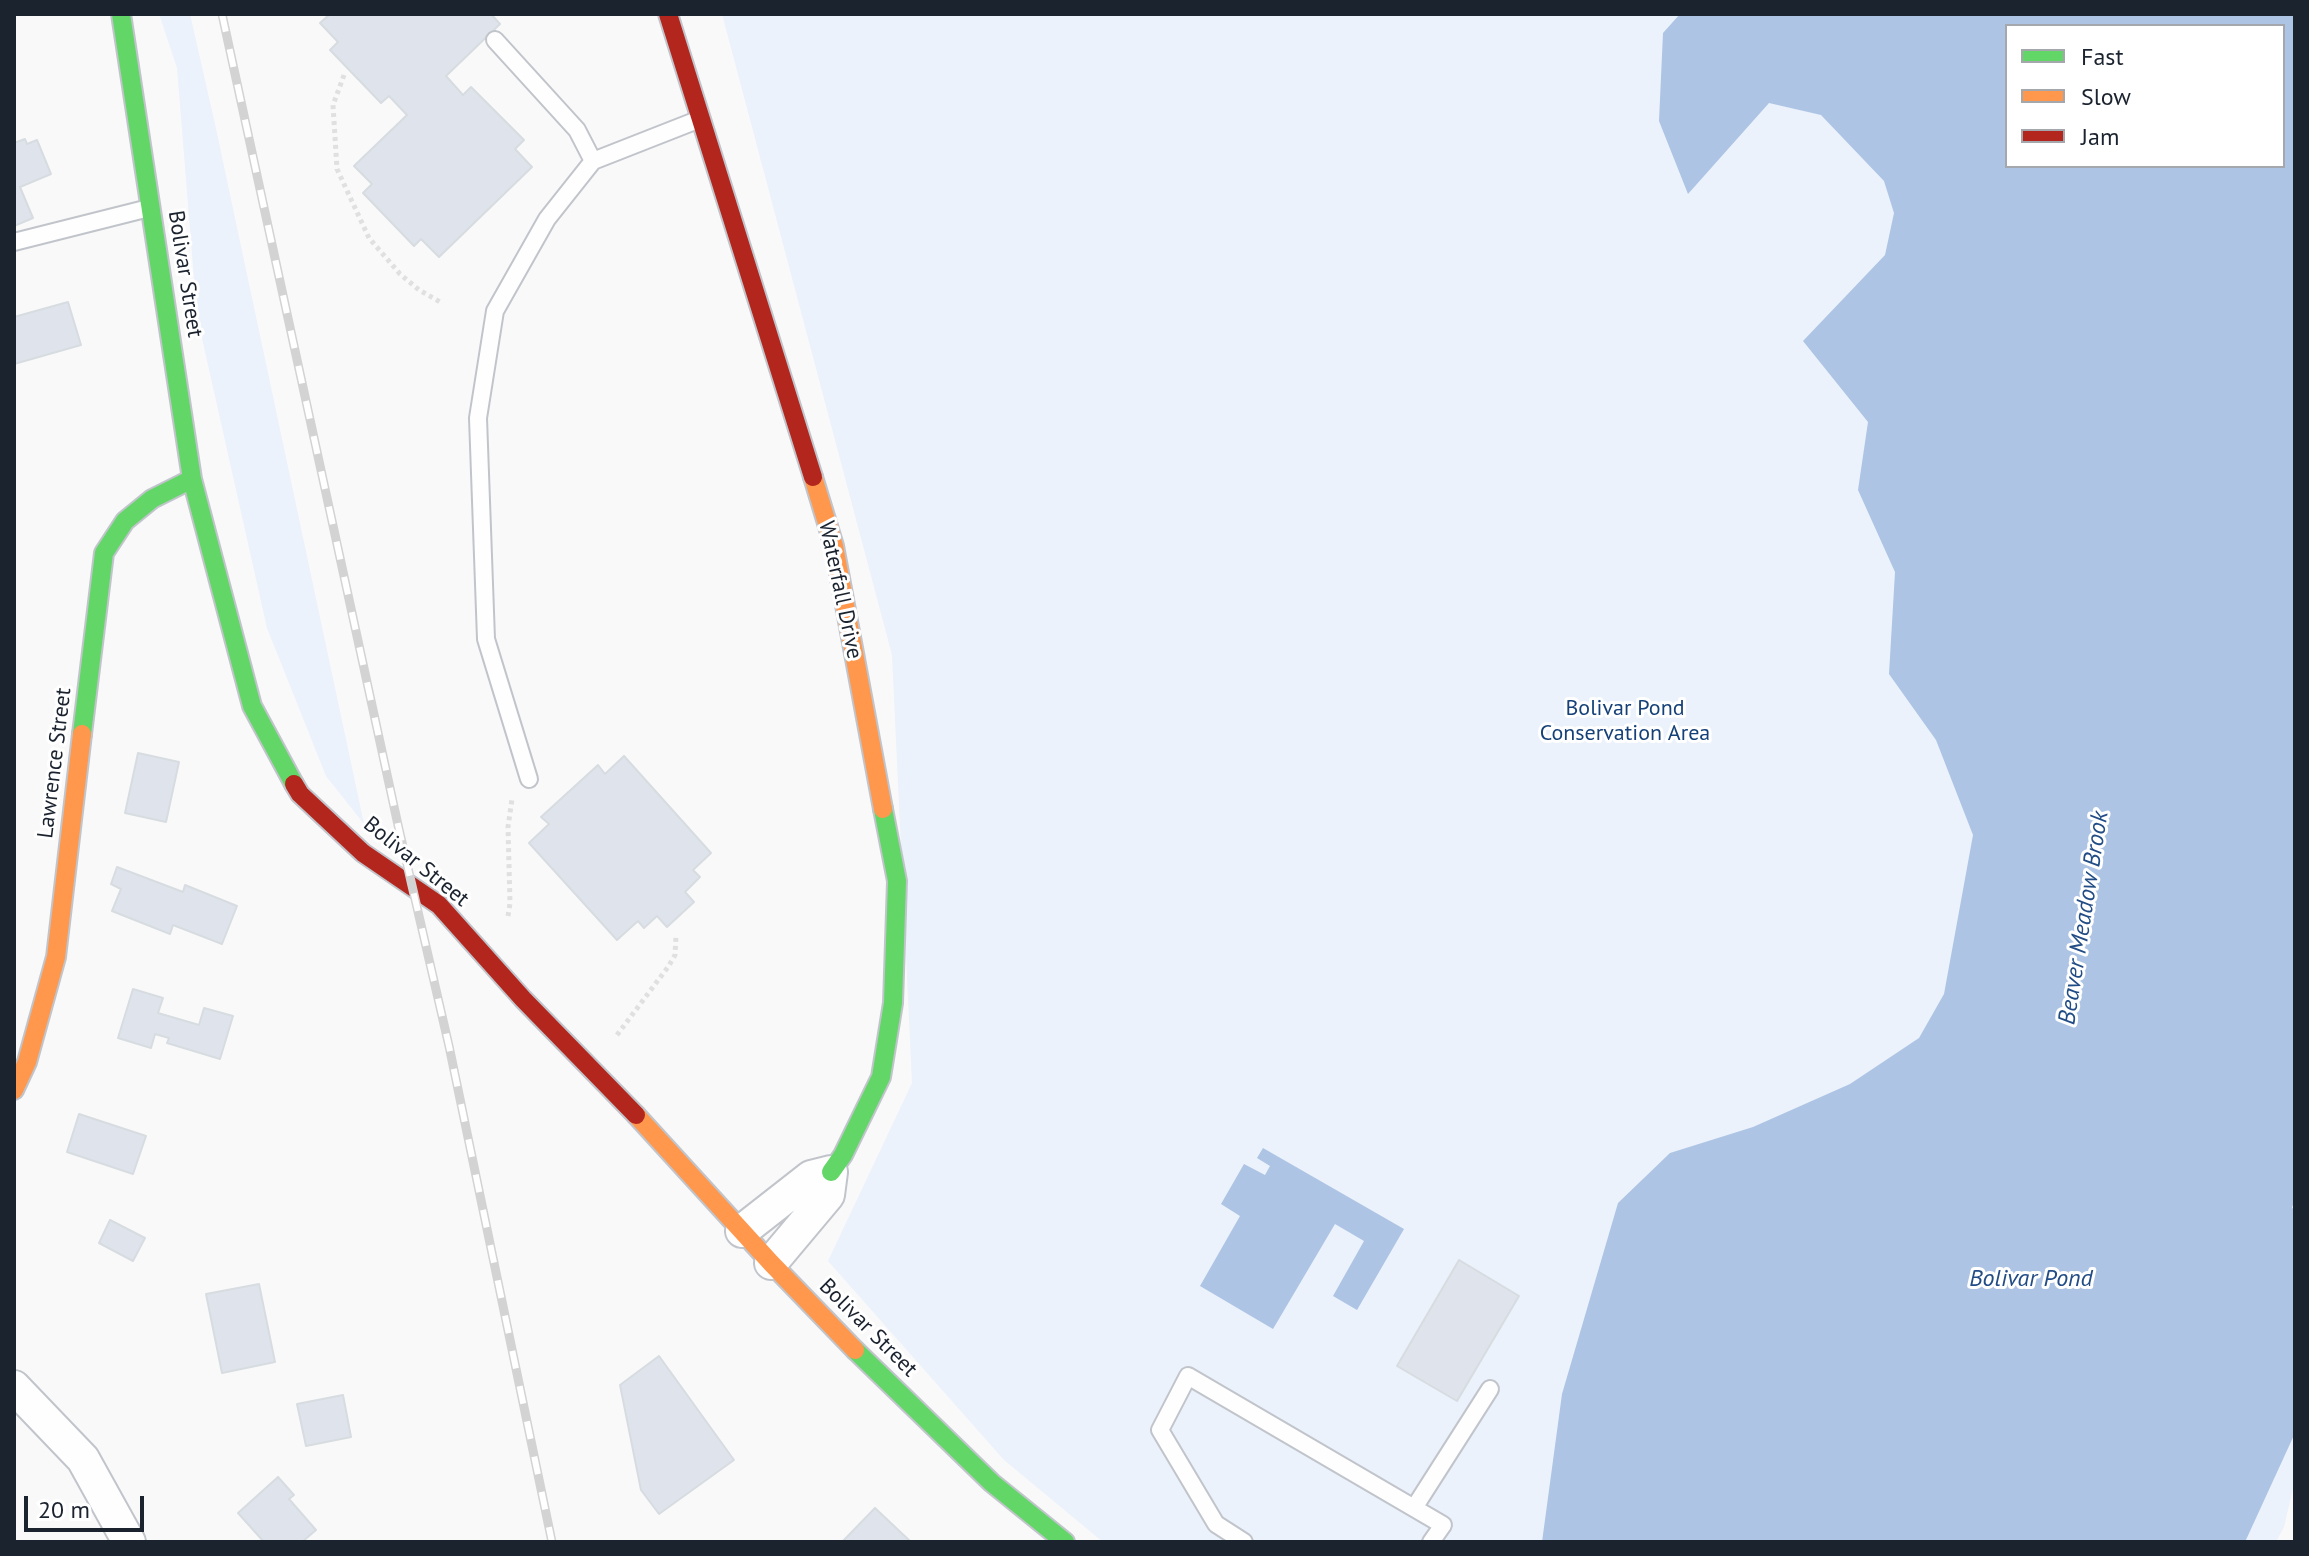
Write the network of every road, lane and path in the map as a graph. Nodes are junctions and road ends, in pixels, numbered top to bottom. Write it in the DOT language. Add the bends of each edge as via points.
graph roads {
  1 [pos="121,14"];
  2 [pos="668,14"];
  3 [pos="495,40"];
  4 [pos="344,75"];
  5 [pos="701,119"];
  6 [pos="593,161"];
  7 [pos="150,208"];
  8 [pos="14,242"];
  9 [pos="442,303"];
  10 [pos="192,479"];
  11 [pos="522,782"];
  12 [pos="504,927"];
  13 [pos="676,936"];
  14 [pos="613,1040"];
  15 [pos="14,1090"];
  16 [pos="831,1172"];
  17 [pos="742,1231"];
  18 [pos="771,1263"];
  19 [pos="14,1387"];
  20 [pos="1490,1389"];
  21 [pos="1414,1508"];
  22 [pos="129,1542"];
  23 [pos="1065,1542"];
  24 [pos="1244,1542"];
  25 [pos="1431,1542"];
  1 -- 7 [label="street, Bolivar Street"];
  2 -- 5 [label="street, Waterfall Drive"];
  3 -- 6 [label="lane" via="577,130"];
  4 -- 9 [label="path" via="333,105 337,169 369,238 400,274"];
  5 -- 6 [label="lane"];
  5 -- 16 [label="street, Waterfall Drive" via="834,546 897,881 893,1003 881,1077"];
  6 -- 11 [label="lane" via="547,219 495,311 478,418 486,639"];
  7 -- 8 [label="lane"];
  7 -- 10 [label="street, Bolivar Street"];
  10 -- 15 [label="street, Lawrence Street" via="152,499 125,521 104,553 56,957"];
  10 -- 17 [label="street, Bolivar Street" via="252,706 300,794 363,853 439,905"];
  11 -- 12 [label="path" via="508,827 510,903"];
  13 -- 14 [label="path" via="668,967"];
  16 -- 17 [label="street" via="811,1177"];
  16 -- 18 [label="street, Waterfall Drive" via="828,1195"];
  17 -- 18 [label="street, Bolivar Street"];
  18 -- 23 [label="street, Bolivar Street" via="992,1483"];
  19 -- 22 [label="street" via="83,1459"];
  20 -- 21 [label="lane"];
  21 -- 24 [label="lane" via="1188,1376 1160,1430 1216,1524"];
  21 -- 25 [label="lane" via="1443,1525"];
}
